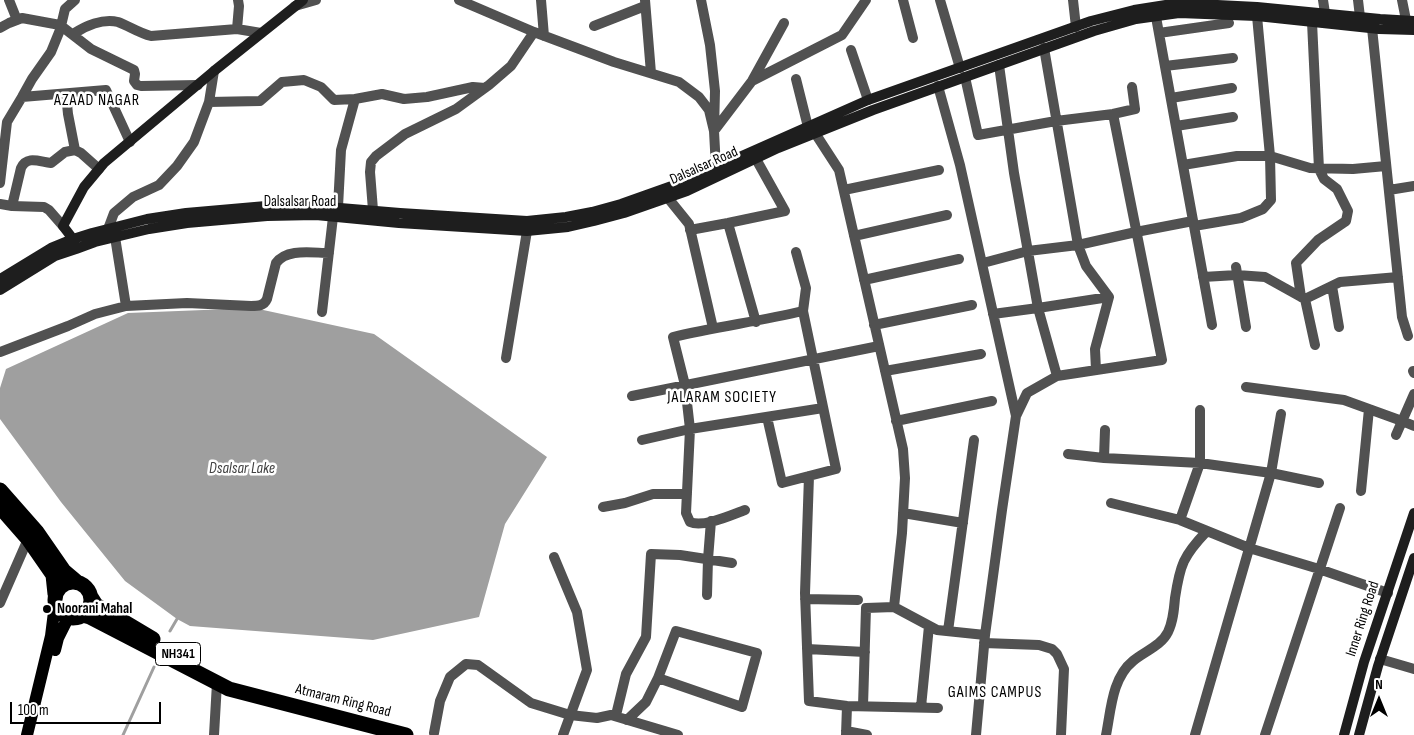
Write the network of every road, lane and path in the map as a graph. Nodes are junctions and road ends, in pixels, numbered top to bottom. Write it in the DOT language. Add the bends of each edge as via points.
graph roads {
  1 [pos="9,0"];
  2 [pos="74,0"];
  3 [pos="238,0"];
  4 [pos="316,0"];
  5 [pos="459,0"];
  6 [pos="541,0"];
  7 [pos="701,0"];
  8 [pos="866,0"];
  9 [pos="903,0"];
  10 [pos="940,0"];
  11 [pos="1073,0"];
  12 [pos="1322,0"];
  13 [pos="1358,0"];
  14 [pos="1402,0"];
  15 [pos="1209,2"];
  16 [pos="299,3"];
  17 [pos="645,3"];
  18 [pos="1246,3"];
  19 [pos="1284,5"];
  20 [pos="1154,8"];
  21 [pos="1325,13"];
  22 [pos="1257,16"];
  23 [pos="1360,17"];
  24 [pos="18,20"];
  25 [pos="1410,20"];
  26 [pos="1312,22"];
  27 [pos="784,23"];
  28 [pos="1229,24"];
  29 [pos="60,25"];
  30 [pos="594,26"];
  31 [pos="1076,26"];
  32 [pos="0,28"];
  33 [pos="1372,28"];
  34 [pos="237,29"];
  35 [pos="1414,30"];
  36 [pos="261,33"];
  37 [pos="1159,33"];
  38 [pos="73,34"];
  39 [pos="539,34"];
  40 [pos="913,38"];
  41 [pos="1044,48"];
  42 [pos="851,50"];
  43 [pos="1233,58"];
  44 [pos="999,64"];
  45 [pos="1165,66"];
  46 [pos="214,71"];
  47 [pos="963,72"];
  48 [pos="651,73"];
  49 [pos="796,79"];
  50 [pos="752,81"];
  51 [pos="198,84"];
  52 [pos="938,86"];
  53 [pos="1132,87"];
  54 [pos="485,88"];
  55 [pos="1232,88"];
  56 [pos="66,94"];
  57 [pos="22,98"];
  58 [pos="1171,98"];
  59 [pos="355,99"];
  60 [pos="868,100"];
  61 [pos="209,102"];
  62 [pos="1113,114"];
  63 [pos="1233,117"];
  64 [pos="1056,121"];
  65 [pos="1176,126"];
  66 [pos="1008,129"];
  67 [pos="811,130"];
  68 [pos="714,131"];
  69 [pos="130,142"];
  70 [pos="75,150"];
  71 [pos="1270,156"];
  72 [pos="756,159"];
  73 [pos="2,164"];
  74 [pos="1183,165"];
  75 [pos="1386,166"];
  76 [pos="21,168"];
  77 [pos="716,168"];
  78 [pos="1320,168"];
  79 [pos="99,169"];
  80 [pos="939,170"];
  81 [pos="0,183"];
  82 [pos="1414,186"];
  83 [pos="844,190"];
  84 [pos="1389,190"];
  85 [pos="668,198"];
  86 [pos="0,204"];
  87 [pos="12,206"];
  88 [pos="372,210"];
  89 [pos="335,212"];
  90 [pos="947,215"];
  91 [pos="728,223"];
  92 [pos="1194,223"];
  93 [pos="63,226"];
  94 [pos="690,230"];
  95 [pos="527,231"];
  96 [pos="1136,232"];
  97 [pos="111,233"];
  98 [pos="854,236"];
  99 [pos="75,244"];
  100 [pos="1078,245"];
  101 [pos="1028,251"];
  102 [pos="796,252"];
  103 [pos="329,253"];
  104 [pos="959,259"];
  105 [pos="983,263"];
  106 [pos="1237,271"];
  107 [pos="1398,277"];
  108 [pos="1203,278"];
  109 [pos="0,279"];
  110 [pos="864,280"];
  111 [pos="1332,286"];
  112 [pos="0,290"];
  113 [pos="1109,297"];
  114 [pos="1303,298"];
  115 [pos="972,305"];
  116 [pos="126,306"];
  117 [pos="1038,308"];
  118 [pos="803,311"];
  119 [pos="322,312"];
  120 [pos="993,314"];
  121 [pos="756,322"];
  122 [pos="874,325"];
  123 [pos="1212,325"];
  124 [pos="1339,326"];
  125 [pos="1246,327"];
  126 [pos="713,328"];
  127 [pos="1408,336"];
  128 [pos="1315,345"];
  129 [pos="879,346"];
  130 [pos="0,352"];
  131 [pos="981,354"];
  132 [pos="506,358"];
  133 [pos="812,358"];
  134 [pos="1096,370"];
  135 [pos="885,371"];
  136 [pos="1057,376"];
  137 [pos="685,385"];
  138 [pos="1246,387"];
  139 [pos="1414,394"];
  140 [pos="632,396"];
  141 [pos="992,401"];
  142 [pos="823,408"];
  143 [pos="1369,409"];
  144 [pos="1200,410"];
  145 [pos="1281,414"];
  146 [pos="1016,416"];
  147 [pos="768,417"];
  148 [pos="1402,420"];
  149 [pos="896,421"];
  150 [pos="1414,426"];
  151 [pos="690,429"];
  152 [pos="1105,430"];
  153 [pos="1396,435"];
  154 [pos="642,440"];
  155 [pos="974,440"];
  156 [pos="1068,454"];
  157 [pos="1104,458"];
  158 [pos="1200,463"];
  159 [pos="1270,473"];
  160 [pos="809,476"];
  161 [pos="1319,483"];
  162 [pos="0,490"];
  163 [pos="1361,491"];
  164 [pos="687,494"];
  165 [pos="1110,502"];
  166 [pos="603,507"];
  167 [pos="1340,508"];
  168 [pos="745,510"];
  169 [pos="1,511"];
  170 [pos="903,513"];
  171 [pos="1414,513"];
  172 [pos="1180,520"];
  173 [pos="711,521"];
  174 [pos="963,523"];
  175 [pos="1207,531"];
  176 [pos="28,539"];
  177 [pos="1249,548"];
  178 [pos="554,557"];
  179 [pos="708,558"];
  180 [pos="1414,558"];
  181 [pos="732,563"];
  182 [pos="1319,570"];
  183 [pos="77,582"];
  184 [pos="1388,593"];
  185 [pos="707,595"];
  186 [pos="91,596"];
  187 [pos="55,599"];
  188 [pos="805,599"];
  189 [pos="858,600"];
  190 [pos="0,603"];
  191 [pos="894,608"];
  192 [pos="76,616"];
  193 [pos="928,626"];
  194 [pos="948,631"];
  195 [pos="985,639"];
  196 [pos="807,649"];
  197 [pos="865,652"];
  198 [pos="1380,659"];
  199 [pos="1414,669"];
  200 [pos="658,678"];
  201 [pos="217,683"];
  202 [pos="272,700"];
  203 [pos="847,706"];
  204 [pos="864,706"];
  205 [pos="921,707"];
  206 [pos="938,708"];
  207 [pos="570,715"];
  208 [pos="611,715"];
  209 [pos="627,720"];
  210 [pos="434,733"];
  211 [pos="846,733"];
  212 [pos="27,735"];
  213 [pos="34,735"];
  214 [pos="214,735"];
  215 [pos="406,735"];
  216 [pos="563,735"];
  217 [pos="678,735"];
  218 [pos="867,735"];
  219 [pos="976,735"];
  220 [pos="1061,735"];
  221 [pos="1106,735"];
  222 [pos="1195,735"];
  223 [pos="1265,735"];
  224 [pos="1344,735"];
  225 [pos="1359,735"];
  1 -- 24 [label="street"];
  2 -- 29 [label="street" via="65,9"];
  3 -- 34 [label="street"];
  4 -- 16 [label="street"];
  5 -- 39 [label="street"];
  6 -- 39 [label="street"];
  7 -- 68 [label="street" via="715,91"];
  8 -- 50 [label="street" via="842,35"];
  9 -- 40 [label="street"];
  10 -- 47 [label="street"];
  11 -- 31 [label="street"];
  12 -- 21 [label="street"];
  13 -- 23 [label="street"];
  14 -- 25 [label="street"];
  15 -- 18 [label="street, Dalsalsar Road"];
  15 -- 20 [label="street, Dalsalsar Road"];
  16 -- 36 [label="street"];
  17 -- 30 [label="street"];
  17 -- 48 [label="street"];
  18 -- 19 [label="street, Dalsalsar Road"];
  19 -- 21 [label="street, Dalsalsar Road"];
  20 -- 22 [label="street, Dalsalsar Road" via="1179,13"];
  20 -- 31 [label="street, Dalsalsar Road" via="1134,10"];
  20 -- 37 [label="street"];
  20 -- 41 [label="street, Dalsalsar Road" via="1136,19"];
  21 -- 23 [label="street, Dalsalsar Road"];
  22 -- 26 [label="street, Dalsalsar Road"];
  22 -- 71 [label="street"];
  23 -- 25 [label="street, Dalsalsar Road"];
  24 -- 29 [label="street"];
  24 -- 32 [label="street"];
  26 -- 33 [label="street, Dalsalsar Road"];
  26 -- 78 [label="street"];
  27 -- 50 [label="street"];
  28 -- 37 [label="street"];
  29 -- 38 [label="street"];
  29 -- 57 [label="street" via="51,52"];
  31 -- 47 [label="street, Dalsalsar Road"];
  33 -- 35 [label="street, Dalsalsar Road"];
  33 -- 75 [label="street"];
  34 -- 36 [label="street"];
  34 -- 38 [label="street" via="151,36 116,22 95,23"];
  36 -- 46 [label="street"];
  37 -- 45 [label="street"];
  38 -- 51 [label="street" via="91,49 134,70 137,85"];
  39 -- 48 [label="street"];
  39 -- 54 [label="street" via="511,66"];
  41 -- 44 [label="street, Dalsalsar Road"];
  41 -- 64 [label="street"];
  42 -- 60 [label="street"];
  43 -- 45 [label="street"];
  44 -- 47 [label="street, Dalsalsar Road"];
  44 -- 66 [label="street"];
  45 -- 58 [label="street"];
  46 -- 51 [label="street"];
  46 -- 61 [label="street"];
  47 -- 52 [label="street, Dalsalsar Road"];
  47 -- 60 [label="street, Dalsalsar Road"];
  47 -- 66 [label="street" via="978,135"];
  48 -- 68 [label="street" via="679,82 699,97 709,110"];
  49 -- 67 [label="street"];
  50 -- 68 [label="street"];
  51 -- 69 [label="street"];
  52 -- 67 [label="street, Dalsalsar Road"];
  52 -- 105 [label="street"];
  53 -- 62 [label="street" via="1135,108"];
  54 -- 59 [label="street" via="472,87 428,97 404,99 382,94"];
  54 -- 88 [label="street" via="456,109 405,134 376,156 371,162 370,172"];
  55 -- 58 [label="street"];
  56 -- 57 [label="street"];
  56 -- 69 [label="street" via="106,90"];
  56 -- 70 [label="street"];
  57 -- 73 [label="street" via="7,122"];
  58 -- 65 [label="street"];
  59 -- 61 [label="street" via="334,100 321,87 304,80 282,82 260,101"];
  59 -- 89 [label="street" via="341,150"];
  60 -- 67 [label="street, Dalsalsar Road"];
  61 -- 97 [label="street" via="194,142 177,166 159,185 133,198 114,213"];
  62 -- 64 [label="street"];
  62 -- 96 [label="street"];
  63 -- 65 [label="street"];
  64 -- 66 [label="street"];
  64 -- 100 [label="street"];
  65 -- 74 [label="street"];
  66 -- 101 [label="street"];
  67 -- 72 [label="street, Dalsalsar Road"];
  67 -- 77 [label="street, Dalsalsar Road"];
  67 -- 83 [label="street" via="839,170"];
  68 -- 77 [label="street"];
  69 -- 79 [label="street"];
  70 -- 76 [label="street" via="65,152 51,162 27,160"];
  70 -- 79 [label="street"];
  71 -- 74 [label="street" via="1237,156"];
  71 -- 78 [label="street"];
  71 -- 92 [label="street" via="1270,200 1263,209 1241,218"];
  72 -- 85 [label="street, Dalsalsar Road"];
  72 -- 91 [label="street" via="785,211"];
  73 -- 76 [label="street"];
  73 -- 81 [label="street"];
  74 -- 92 [label="street"];
  75 -- 78 [label="street"];
  75 -- 84 [label="street"];
  76 -- 87 [label="street"];
  77 -- 88 [label="street, Dalsalsar Road" via="621,204 566,218 527,221"];
  78 -- 114 [label="street" via="1324,179 1337,188 1348,211 1346,221 1318,240 1296,263"];
  79 -- 93 [label="street" via="84,186"];
  80 -- 83 [label="street"];
  82 -- 84 [label="street"];
  83 -- 98 [label="street"];
  84 -- 107 [label="street"];
  85 -- 94 [label="street" via="689,224"];
  85 -- 95 [label="street, Dalsalsar Road" via="577,225"];
  86 -- 87 [label="street"];
  87 -- 93 [label="street" via="44,207"];
  88 -- 89 [label="street, Dalsalsar Road"];
  89 -- 95 [label="street, Dalsalsar Road" via="409,223"];
  89 -- 97 [label="street, Dalsalsar Road" via="316,206 266,206 186,213 147,219"];
  89 -- 103 [label="street"];
  90 -- 98 [label="street"];
  91 -- 94 [label="street"];
  91 -- 121 [label="street"];
  92 -- 96 [label="street"];
  92 -- 108 [label="street"];
  93 -- 99 [label="street"];
  94 -- 126 [label="street"];
  95 -- 132 [label="street"];
  96 -- 100 [label="street"];
  96 -- 134 [label="street" via="1162,360"];
  97 -- 99 [label="street, Dalsalsar Road"];
  97 -- 116 [label="street"];
  98 -- 110 [label="street"];
  99 -- 109 [label="street, Dalsalsar Road" via="50,248"];
  99 -- 112 [label="street, Dalsalsar Road"];
  100 -- 101 [label="street"];
  100 -- 113 [label="street" via="1086,266"];
  101 -- 105 [label="street"];
  101 -- 117 [label="street"];
  102 -- 118 [label="street" via="806,288"];
  103 -- 116 [label="street" via="287,254 279,260 267,300 261,305 187,303"];
  103 -- 119 [label="street"];
  104 -- 110 [label="street"];
  105 -- 120 [label="street"];
  106 -- 108 [label="street"];
  106 -- 114 [label="street" via="1265,277"];
  106 -- 125 [label="street"];
  107 -- 111 [label="street" via="1340,282"];
  107 -- 127 [label="street" via="1402,318"];
  108 -- 123 [label="street"];
  110 -- 122 [label="street"];
  111 -- 114 [label="street"];
  111 -- 124 [label="street"];
  113 -- 117 [label="street"];
  113 -- 134 [label="street" via="1096,349"];
  114 -- 128 [label="street"];
  115 -- 122 [label="street"];
  116 -- 130 [label="street" via="95,314"];
  117 -- 120 [label="street"];
  117 -- 136 [label="street"];
  118 -- 121 [label="street"];
  118 -- 133 [label="street"];
  120 -- 146 [label="street"];
  121 -- 126 [label="street"];
  122 -- 129 [label="street"];
  126 -- 137 [label="street" via="674,337"];
  129 -- 133 [label="street"];
  129 -- 135 [label="street"];
  131 -- 135 [label="street"];
  133 -- 137 [label="street"];
  133 -- 142 [label="street"];
  134 -- 136 [label="street"];
  135 -- 149 [label="street"];
  136 -- 146 [label="street" via="1027,393"];
  137 -- 140 [label="street"];
  137 -- 151 [label="street"];
  138 -- 143 [label="street" via="1344,400"];
  139 -- 148 [label="street"];
  141 -- 149 [label="street"];
  142 -- 147 [label="street"];
  142 -- 160 [label="street" via="836,469"];
  143 -- 148 [label="street"];
  143 -- 163 [label="street"];
  144 -- 158 [label="street"];
  145 -- 159 [label="street"];
  146 -- 195 [label="street"];
  147 -- 151 [label="street"];
  147 -- 160 [label="street" via="782,483"];
  148 -- 150 [label="street"];
  148 -- 153 [label="street"];
  149 -- 170 [label="street" via="903,449"];
  151 -- 154 [label="street"];
  151 -- 164 [label="street"];
  152 -- 157 [label="street"];
  155 -- 174 [label="street"];
  156 -- 157 [label="street"];
  157 -- 158 [label="street"];
  158 -- 159 [label="street"];
  158 -- 172 [label="street"];
  159 -- 161 [label="street"];
  159 -- 177 [label="street"];
  160 -- 188 [label="street"];
  162 -- 183 [label="highway, NH341" via="37,532 64,571"];
  164 -- 166 [label="street" via="653,494"];
  164 -- 173 [label="street" via="686,513 690,522"];
  165 -- 172 [label="street"];
  167 -- 182 [label="street"];
  168 -- 173 [label="street"];
  169 -- 176 [label="highway"];
  170 -- 174 [label="street"];
  170 -- 191 [label="street"];
  171 -- 184 [label="street, Inner Ring Road"];
  172 -- 175 [label="street"];
  173 -- 179 [label="street"];
  174 -- 194 [label="street"];
  175 -- 177 [label="street"];
  175 -- 221 [label="street" via="1183,562 1168,632 1156,646 1131,662 1116,685"];
  176 -- 187 [label="highway" via="53,575"];
  176 -- 190 [label="street"];
  177 -- 182 [label="street"];
  177 -- 222 [label="street"];
  178 -- 207 [label="street" via="577,612 587,670"];
  179 -- 181 [label="street"];
  179 -- 185 [label="street"];
  179 -- 208 [label="street" via="651,554 646,637 626,674 616,715"];
  180 -- 198 [label="street, Inner Ring Road"];
  182 -- 184 [label="street"];
  182 -- 223 [label="street"];
  183 -- 186 [label="highway, NH341" via="86,587"];
  183 -- 187 [label="highway" via="61,585"];
  184 -- 224 [label="street, Inner Ring Road" via="1364,662"];
  186 -- 192 [label="highway" via="90,607"];
  186 -- 202 [label="highway, Atmaram Ring Road / NH341" via="96,605 226,683"];
  187 -- 192 [label="highway, NH341" via="60,613"];
  187 -- 212 [label="main road" via="51,636"];
  188 -- 189 [label="street"];
  188 -- 196 [label="street"];
  191 -- 193 [label="street"];
  191 -- 197 [label="street" via="866,608"];
  192 -- 201 [label="highway, Atmaram Ring Road / NH341" via="90,617"];
  192 -- 213 [label="main road" via="58,638"];
  193 -- 194 [label="street"];
  193 -- 205 [label="street"];
  194 -- 195 [label="street"];
  195 -- 219 [label="street"];
  195 -- 220 [label="street" via="1039,645 1057,654 1064,670"];
  196 -- 197 [label="street"];
  196 -- 203 [label="street" via="809,701"];
  197 -- 204 [label="street"];
  198 -- 199 [label="street"];
  198 -- 225 [label="street, Inner Ring Road"];
  200 -- 200 [label="street" via="742,708 757,653 676,632"];
  200 -- 209 [label="street" via="646,702"];
  201 -- 202 [label="highway, Atmaram Ring Road / NH341"];
  201 -- 214 [label="street"];
  202 -- 215 [label="highway, Atmaram Ring Road / NH341"];
  203 -- 204 [label="street"];
  203 -- 211 [label="street"];
  204 -- 205 [label="street"];
  205 -- 206 [label="street"];
  207 -- 208 [label="street" via="597,718"];
  207 -- 210 [label="street" via="531,703 478,665 466,664 450,676 440,701"];
  207 -- 216 [label="street"];
  208 -- 209 [label="street"];
  209 -- 217 [label="street"];
  211 -- 218 [label="street"];
}
